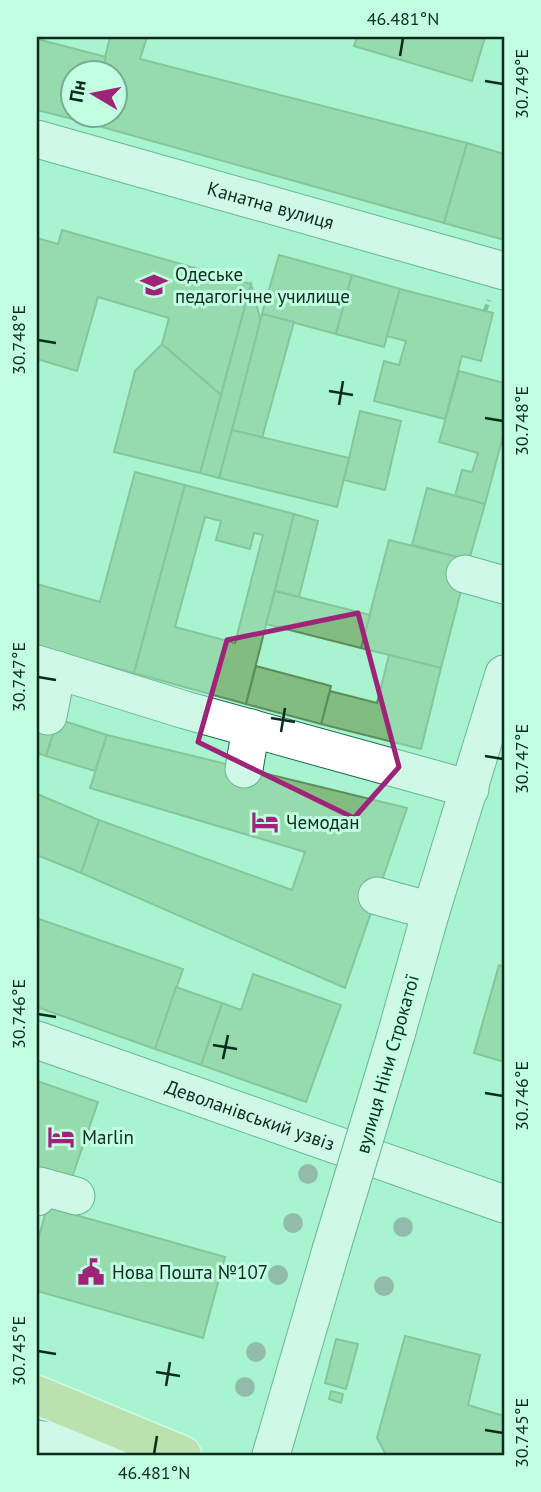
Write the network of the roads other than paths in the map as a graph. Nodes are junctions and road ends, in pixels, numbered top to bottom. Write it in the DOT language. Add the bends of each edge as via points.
graph roads {
  1 [pos="37,139"];
  2 [pos="504,271"];
  3 [pos="466,574"];
  4 [pos="504,585"];
  5 [pos="47,667"];
  6 [pos="504,674"];
  7 [pos="48,716"];
  8 [pos="251,729"];
  9 [pos="244,769"];
  10 [pos="470,789"];
  11 [pos="377,895"];
  12 [pos="431,911"];
  13 [pos="37,1040"];
  14 [pos="76,1196"];
  15 [pos="37,1197"];
  16 [pos="504,1203"];
  17 [pos="37,1395"];
  18 [pos="37,1439"];
  19 [pos="139,1455"];
  20 [pos="182,1455"];
  21 [pos="271,1455"];
  1 -- 2 [label="street, Канатна вулиця"];
  3 -- 4 [label="street"];
  5 -- 7 [label="street"];
  5 -- 8 [label="street"];
  6 -- 10 [label="street, вулиця Ніни Строкатої"];
  8 -- 9 [label="street"];
  8 -- 10 [label="street"];
  10 -- 12 [label="street, вулиця Ніни Строкатої"];
  11 -- 12 [label="street"];
  12 -- 21 [label="street, вулиця Ніни Строкатої, bridge"];
  13 -- 16 [label="street, Деволанівський узвіз"];
  14 -- 15 [label="street" via="40,1186"];
  17 -- 20 [label="main road"];
  18 -- 19 [label="street"];
}
